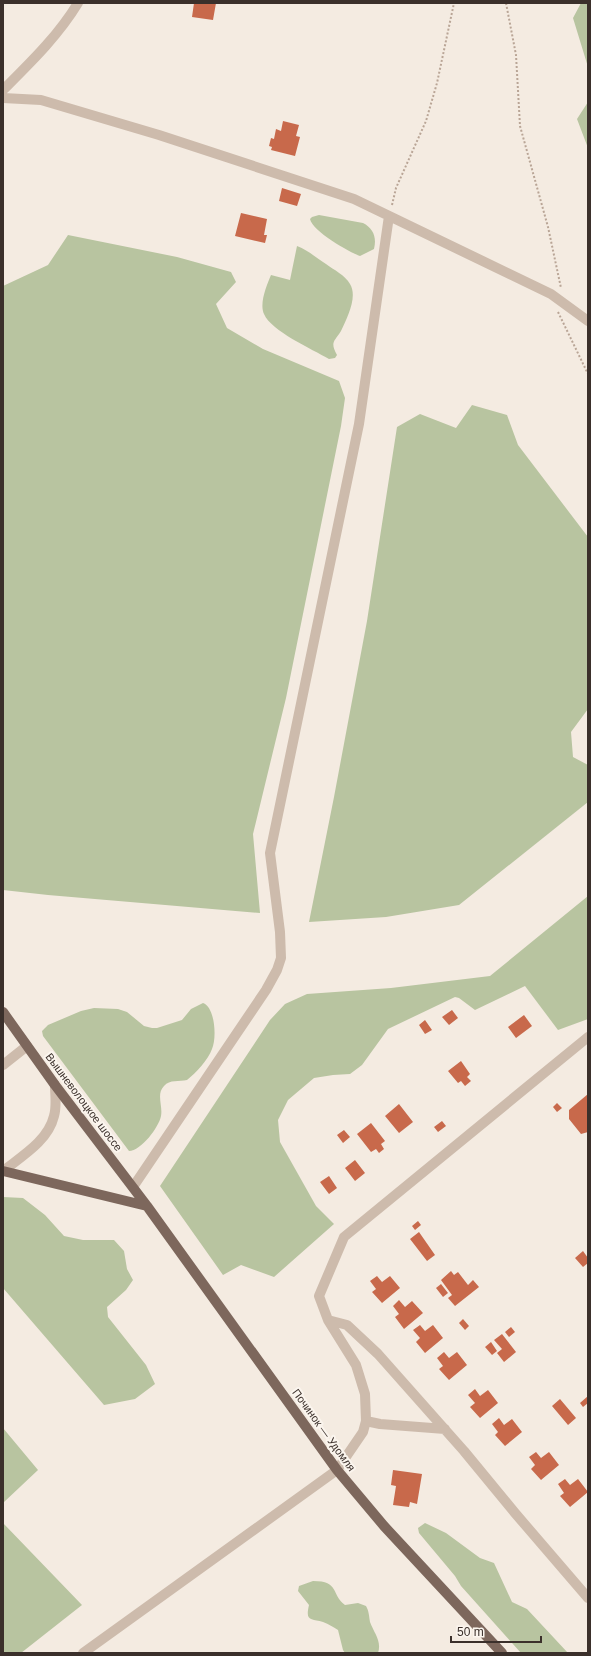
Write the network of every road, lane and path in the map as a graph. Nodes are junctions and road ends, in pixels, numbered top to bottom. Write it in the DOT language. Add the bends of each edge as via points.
graph roads {
  1 [pos="78,3"];
  2 [pos="454,3"];
  3 [pos="506,3"];
  4 [pos="3,90"];
  5 [pos="3,98"];
  6 [pos="389,216"];
  7 [pos="561,308"];
  8 [pos="588,321"];
  9 [pos="588,374"];
  10 [pos="3,1012"];
  11 [pos="588,1038"];
  12 [pos="27,1046"];
  13 [pos="3,1065"];
  14 [pos="55,1084"];
  15 [pos="3,1171"];
  16 [pos="133,1187"];
  17 [pos="147,1206"];
  18 [pos="328,1320"];
  19 [pos="366,1421"];
  20 [pos="445,1429"];
  21 [pos="338,1470"];
  22 [pos="588,1598"];
  23 [pos="83,1653"];
  24 [pos="502,1653"];
  1 -- 4 [label="street" via="34,60"];
  2 -- 6 [label="path" via="426,121 396,188"];
  3 -- 7 [label="path" via="516,55 520,126 548,228"];
  5 -- 6 [label="street" via="41,100 159,135 354,199"];
  6 -- 7 [label="street" via="551,294"];
  6 -- 16 [label="street" via="359,424 270,853 281,958 266,990"];
  7 -- 8 [label="street"];
  7 -- 9 [label="path"];
  10 -- 12 [label="main road, Вышневолоцкое шоссе"];
  11 -- 18 [label="street" via="344,1237 319,1296"];
  12 -- 13 [label="street"];
  12 -- 14 [label="main road, Вышневолоцкое шоссе"];
  14 -- 15 [label="street" via="54,1117 49,1127 33,1148"];
  14 -- 16 [label="main road, Вышневолоцкое шоссе"];
  15 -- 17 [label="main road"];
  16 -- 17 [label="main road, Вышневолоцкое шоссе"];
  17 -- 21 [label="main road, Починок — Удомля"];
  18 -- 19 [label="street" via="356,1365 365,1394"];
  18 -- 20 [label="street" via="347,1325 378,1354"];
  19 -- 20 [label="street"];
  19 -- 21 [label="street" via="364,1432"];
  20 -- 22 [label="street"];
  21 -- 23 [label="street"];
  21 -- 24 [label="main road, Починок — Удомля" via="384,1526"];
}
